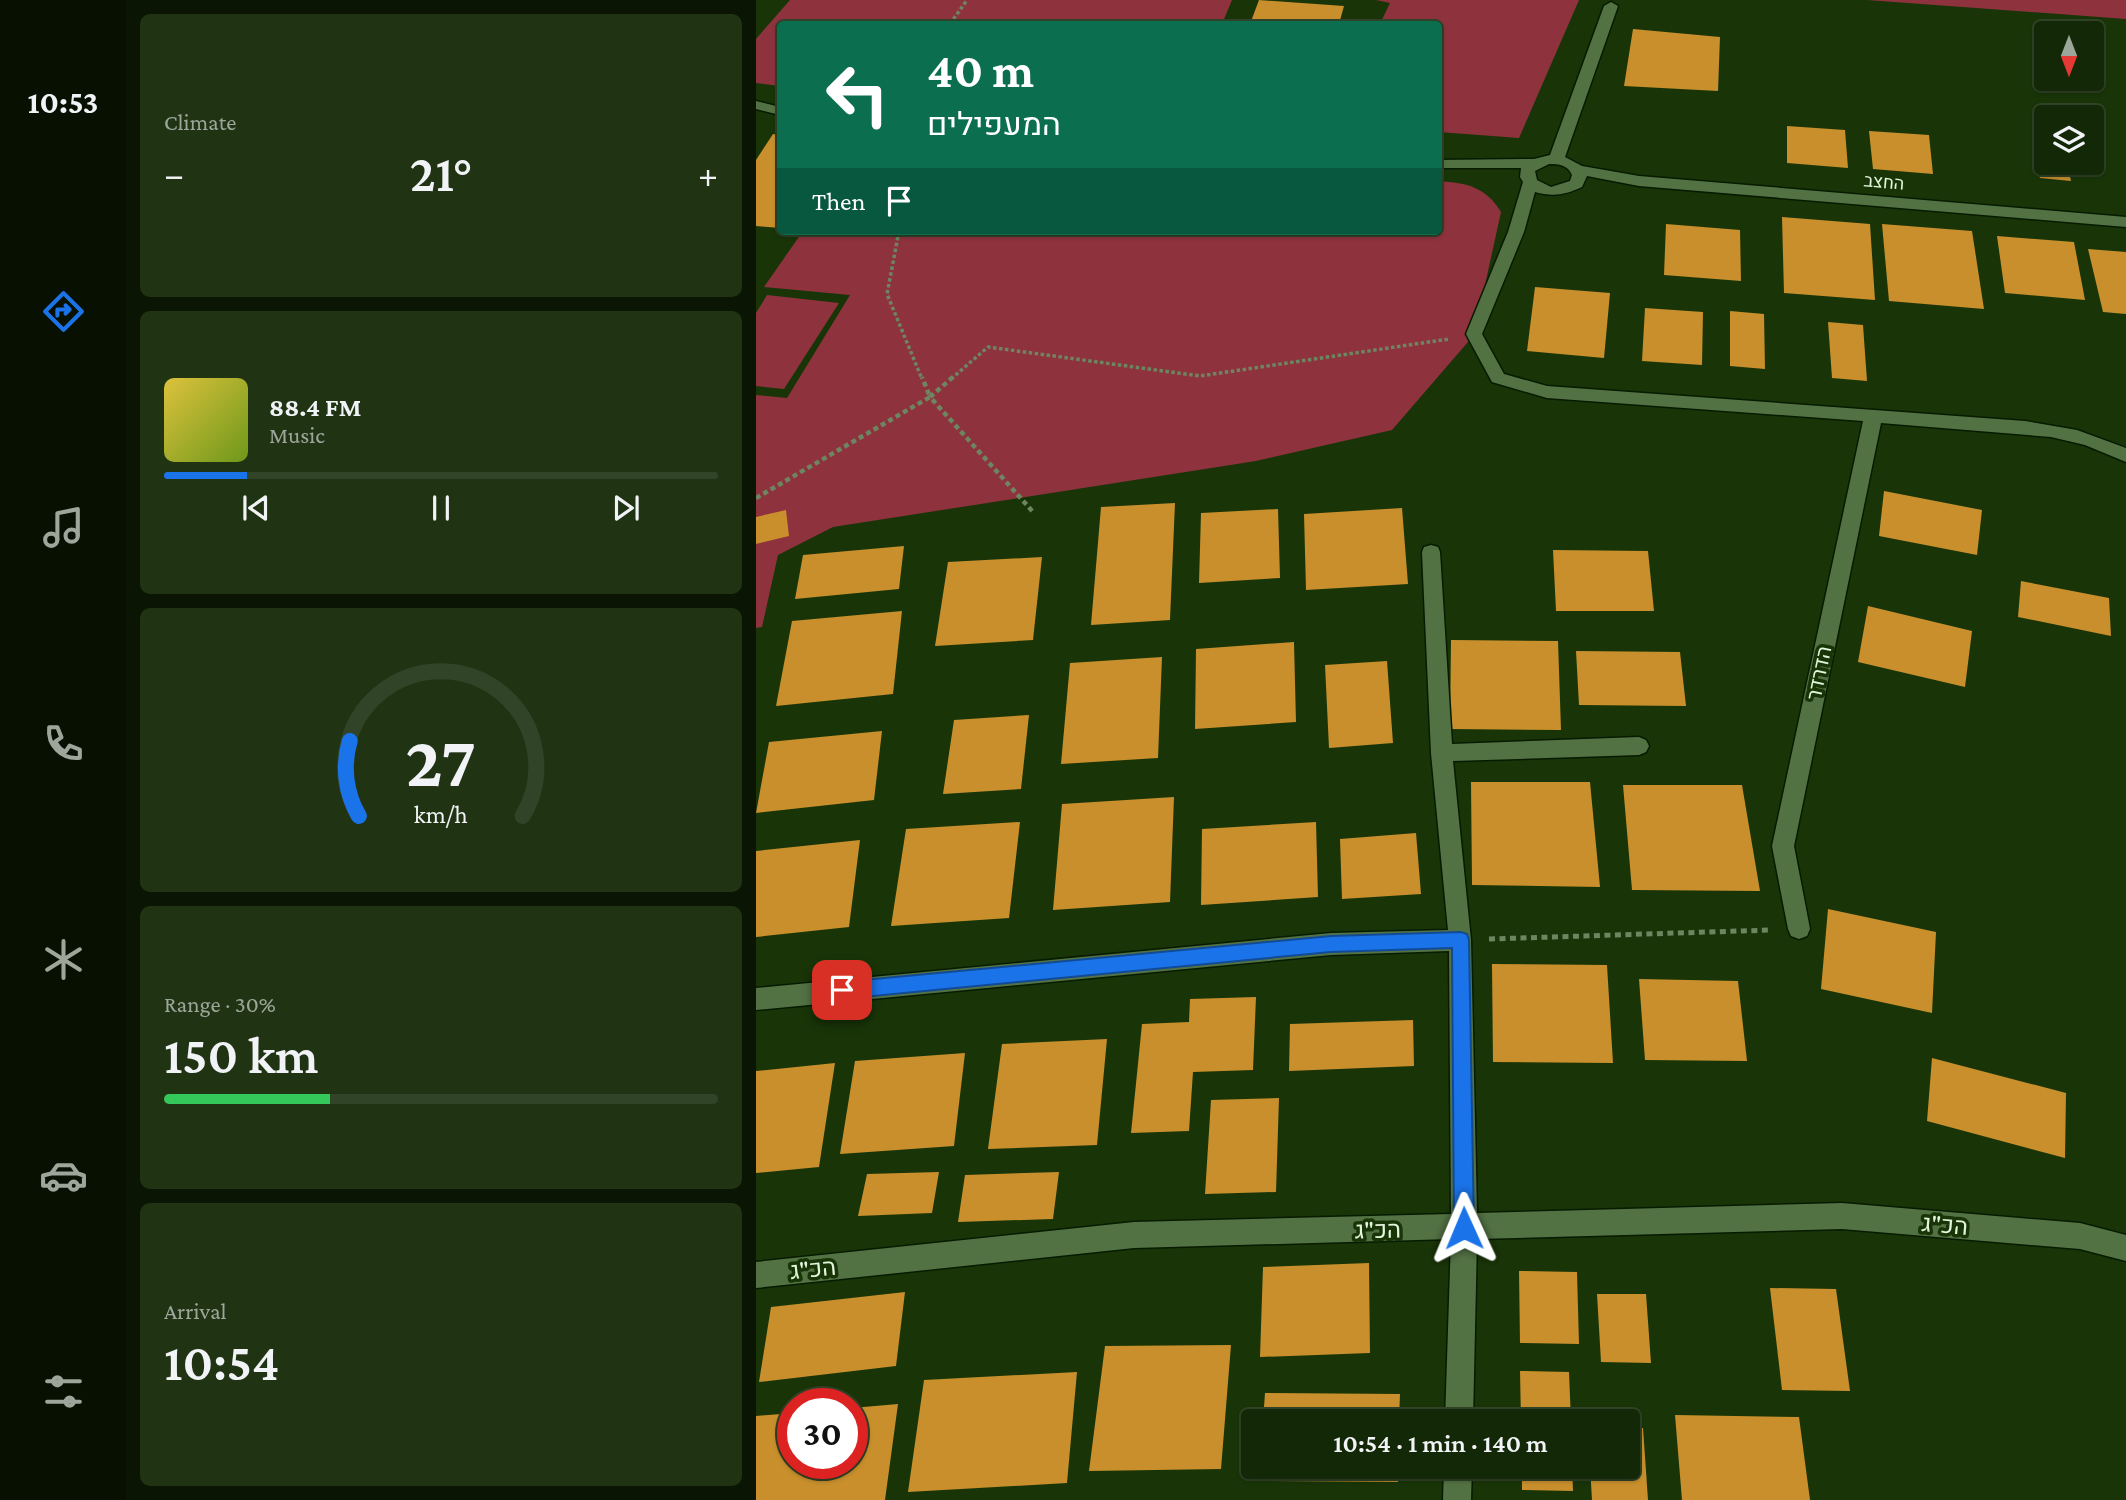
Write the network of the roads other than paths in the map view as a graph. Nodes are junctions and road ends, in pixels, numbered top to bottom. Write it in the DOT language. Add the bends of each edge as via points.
graph roads {
  1 [pos="1611,6"];
  2 [pos="756,105"];
  3 [pos="777,110"];
  4 [pos="777,111"];
  5 [pos="756,113"];
  6 [pos="1556,160"];
  7 [pos="1535,163"];
  8 [pos="1446,164"];
  9 [pos="1578,170"];
  10 [pos="1639,181"];
  11 [pos="1528,182"];
  12 [pos="1552,198"];
  13 [pos="2126,222"];
  14 [pos="1517,232"];
  15 [pos="1873,418"];
  16 [pos="2126,456"];
  17 [pos="1431,552"];
  18 [pos="1639,746"];
  19 [pos="1442,753"];
  20 [pos="1799,929"];
  21 [pos="1461,940"];
  22 [pos="756,999"];
  23 [pos="1464,1228"];
  24 [pos="2126,1248"];
  25 [pos="756,1275"];
  26 [pos="1459,1409"];
  27 [pos="1458,1479"];
  28 [pos="1457,1500"];
  1 -- 6 [label="street"];
  2 -- 3 [label="street"];
  4 -- 5 [label="street"];
  6 -- 7 [label="street"];
  6 -- 9 [label="street, החצב"];
  7 -- 8 [label="street"];
  7 -- 11 [label="street" via="1527,170"];
  8 -- 11 [label="street"];
  9 -- 10 [label="street, החצב"];
  9 -- 12 [label="street" via="1579,180"];
  10 -- 12 [label="street, החצב"];
  10 -- 13 [label="street, החצב"];
  11 -- 12 [label="street"];
  11 -- 14 [label="street"];
  12 -- 14 [label="street"];
  14 -- 15 [label="street" via="1475,335 1498,378 1547,392"];
  15 -- 16 [label="street" via="2065,433"];
  15 -- 20 [label="street, הדרדר" via="1783,845"];
  17 -- 19 [label="street"];
  18 -- 19 [label="street"];
  19 -- 21 [label="street"];
  21 -- 22 [label="street" via="1331,944"];
  21 -- 23 [label="street"];
  23 -- 24 [label="street, הכ\"ג" via="1842,1216 2080,1236"];
  23 -- 25 [label="street, הכ\"ג" via="1134,1235"];
  23 -- 26 [label="street"];
  27 -- 28 [label="street"];
}
